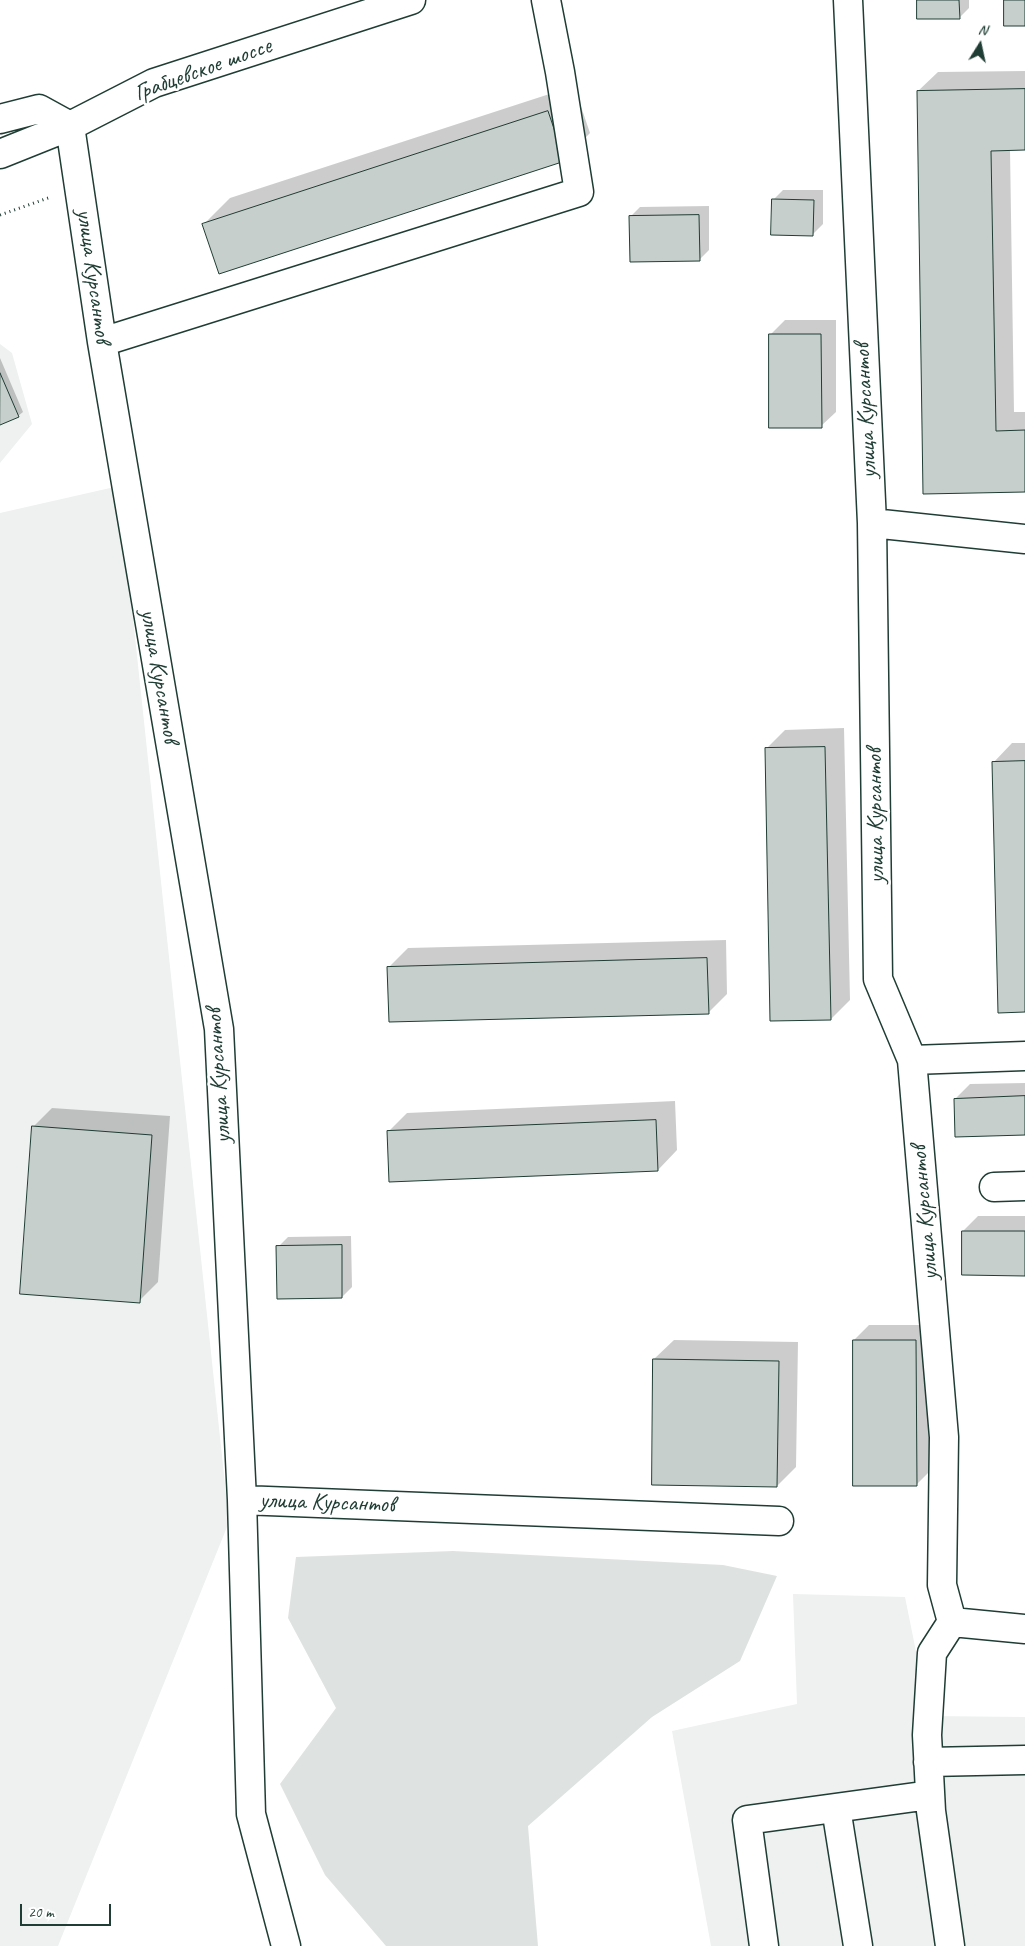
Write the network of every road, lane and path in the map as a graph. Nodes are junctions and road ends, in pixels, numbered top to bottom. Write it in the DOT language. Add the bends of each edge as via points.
graph roads {
  1 [pos="410,0"];
  2 [pos="546,0"];
  3 [pos="848,0"];
  4 [pos="0,119"];
  5 [pos="70,126"];
  6 [pos="0,154"];
  7 [pos="80,186"];
  8 [pos="0,215"];
  9 [pos="102,342"];
  10 [pos="872,523"];
  11 [pos="1025,539"];
  12 [pos="1025,1056"];
  13 [pos="912,1060"];
  14 [pos="994,1186"];
  15 [pos="1025,1186"];
  16 [pos="242,1500"];
  17 [pos="778,1521"];
  18 [pos="952,1622"];
  19 [pos="1025,1629"];
  20 [pos="1025,1760"];
  21 [pos="928,1762"];
  22 [pos="930,1795"];
  23 [pos="836,1808"];
  24 [pos="286,1946"];
  25 [pos="764,1946"];
  26 [pos="858,1946"];
  27 [pos="950,1946"];
  1 -- 5 [label="street, Грабцевское шоссе" via="154,83"];
  2 -- 9 [label="street" via="579,192"];
  3 -- 10 [label="street, улица Курсантов"];
  4 -- 5 [label="street" via="39,109"];
  5 -- 6 [label="street, Грабцевское шоссе"];
  5 -- 7 [label="street, улица Курсантов"];
  7 -- 8 [label="path"];
  7 -- 9 [label="street, улица Курсантов"];
  9 -- 16 [label="street, улица Курсантов" via="219,1029"];
  10 -- 11 [label="street"];
  10 -- 13 [label="street, улица Курсантов" via="878,979"];
  12 -- 13 [label="street"];
  13 -- 18 [label="street, улица Курсантов" via="944,1437 942,1585"];
  14 -- 15 [label="street"];
  16 -- 17 [label="street, улица Курсантов"];
  16 -- 24 [label="street" via="251,1814"];
  18 -- 19 [label="street"];
  18 -- 21 [label="street" via="932,1653"];
  20 -- 21 [label="street"];
  21 -- 22 [label="street"];
  22 -- 23 [label="street"];
  22 -- 27 [label="street"];
  23 -- 25 [label="street" via="747,1820"];
  23 -- 26 [label="street"];
}
